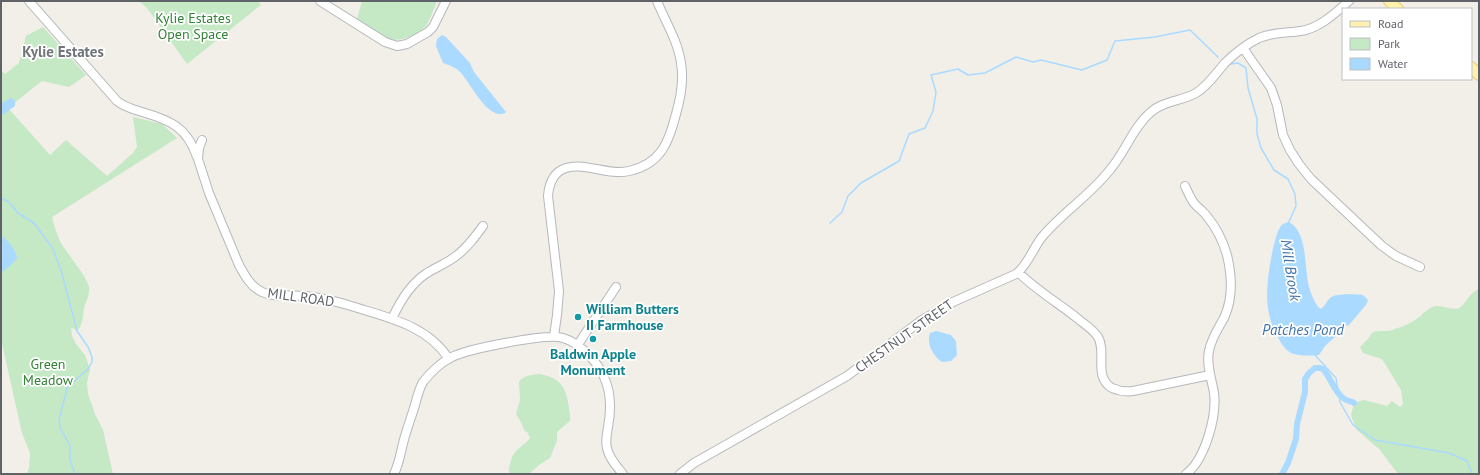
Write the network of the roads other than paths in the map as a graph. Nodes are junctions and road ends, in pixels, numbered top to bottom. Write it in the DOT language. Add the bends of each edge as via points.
graph roads {
  1 [pos="29,1"];
  2 [pos="320,1"];
  3 [pos="446,1"];
  4 [pos="657,1"];
  5 [pos="1349,1"];
  6 [pos="1389,1"];
  7 [pos="1397,8"];
  8 [pos="1243,48"];
  9 [pos="202,140"];
  10 [pos="198,159"];
  11 [pos="1185,186"];
  12 [pos="483,226"];
  13 [pos="1420,267"];
  14 [pos="1018,272"];
  15 [pos="616,287"];
  16 [pos="392,319"];
  17 [pos="554,336"];
  18 [pos="577,346"];
  19 [pos="449,359"];
  20 [pos="1210,374"];
  21 [pos="394,474"];
  22 [pos="623,474"];
  23 [pos="680,474"];
  24 [pos="1186,474"];
  1 -- 10 [label="street, MILL ROAD" via="117,101 128,108 161,117 175,124 190,142"];
  2 -- 3 [label="street" via="385,42 397,46 407,44 428,32"];
  4 -- 17 [label="street" via="676,46 682,71 681,97 670,136 660,154 646,165 634,170 616,173 573,167 561,170 552,178 549,202 559,291"];
  5 -- 8 [label="street, CHESTNUT STREET" via="1311,28 1268,35"];
  6 -- 7 [label="main road"];
  8 -- 13 [label="street" via="1271,88 1283,135 1299,164 1382,246"];
  8 -- 14 [label="street, CHESTNUT STREET" via="1199,91 1151,112 1138,127 1113,167 1089,194 1044,235"];
  9 -- 10 [label="street, MILL ROAD"];
  10 -- 16 [label="street, MILL ROAD" via="209,193 239,265 256,288 270,294 319,298"];
  11 -- 20 [label="street" via="1192,200 1218,233 1230,271 1228,305 1208,352"];
  12 -- 16 [label="street" via="462,251 416,282 403,298"];
  14 -- 20 [label="street" via="1097,336 1101,346 1102,372 1112,388 1133,391"];
  14 -- 23 [label="street, CHESTNUT STREET" via="953,302 922,320 847,376 694,463"];
  15 -- 18 [label="street"];
  16 -- 19 [label="street, MILL ROAD" via="424,334 439,346"];
  17 -- 18 [label="street"];
  17 -- 19 [label="street" via="486,347"];
  18 -- 22 [label="street" via="595,363 606,382 610,405 606,446"];
  19 -- 21 [label="street" via="421,386"];
  20 -- 24 [label="street" via="1215,403 1213,418 1201,457"];
}
